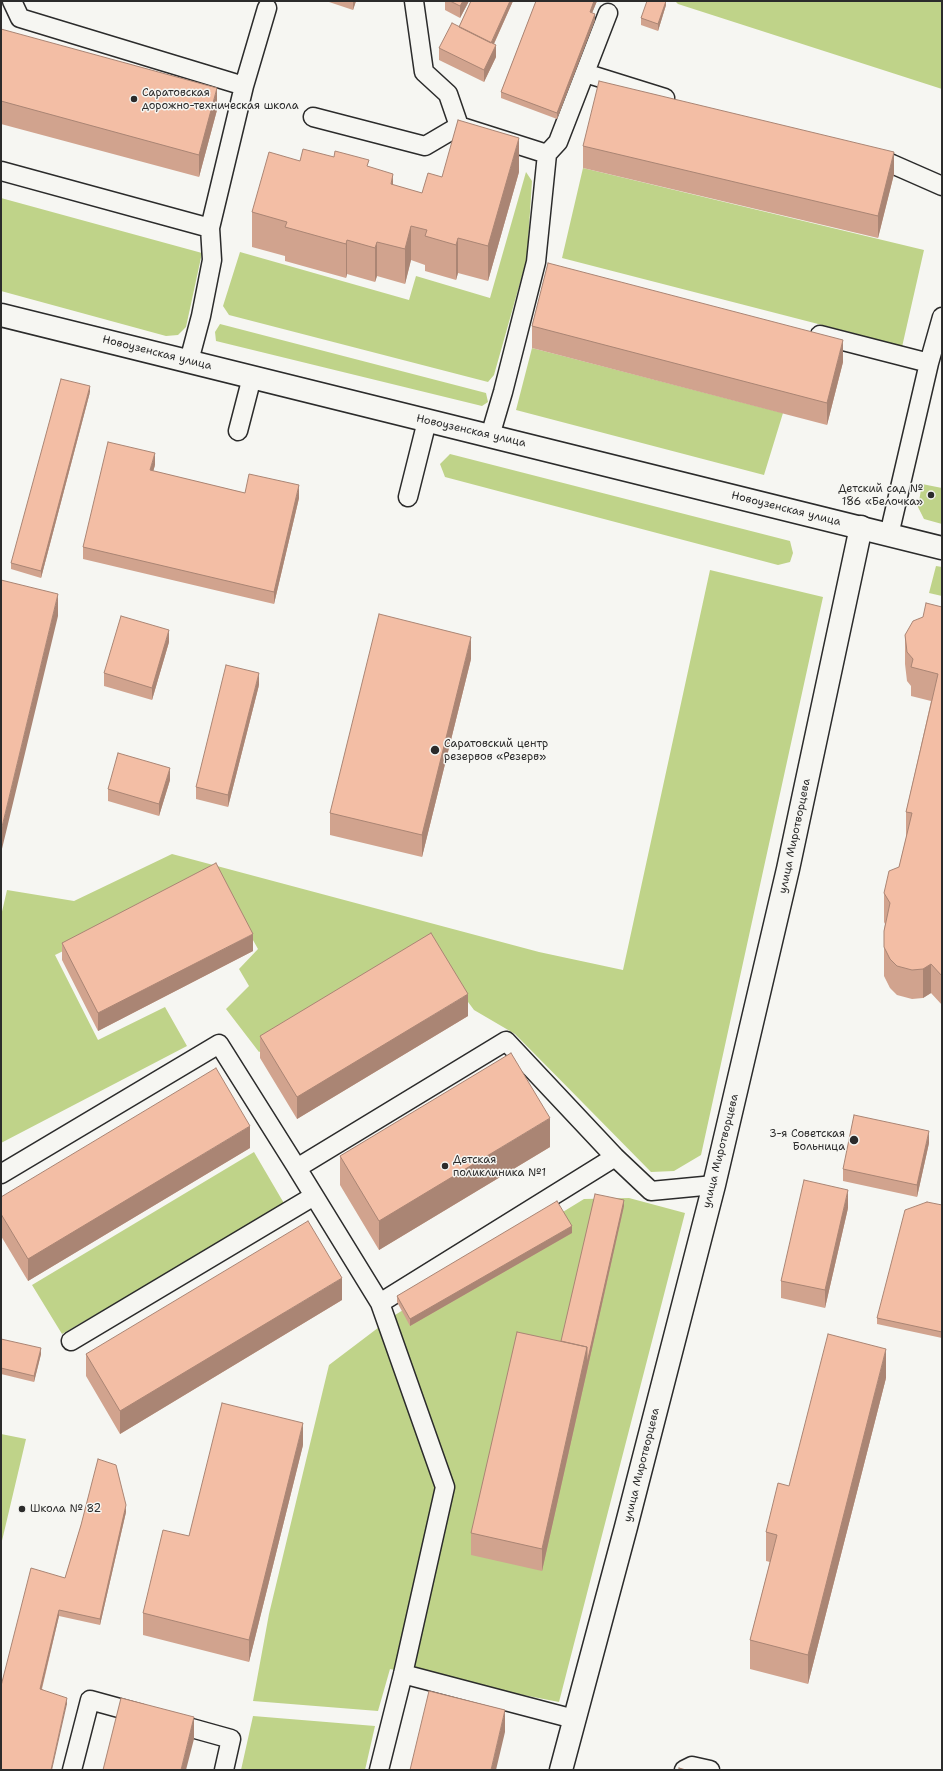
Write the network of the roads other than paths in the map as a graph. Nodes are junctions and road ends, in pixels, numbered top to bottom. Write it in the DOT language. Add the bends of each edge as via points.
graph roads {
  1 [pos="12,1"];
  2 [pos="414,1"];
  3 [pos="267,8"];
  4 [pos="608,14"];
  5 [pos="585,73"];
  6 [pos="244,86"];
  7 [pos="680,102"];
  8 [pos="314,117"];
  9 [pos="459,126"];
  10 [pos="854,153"];
  11 [pos="547,154"];
  12 [pos="1,171"];
  13 [pos="942,186"];
  14 [pos="210,228"];
  15 [pos="1,315"];
  16 [pos="942,317"];
  17 [pos="806,332"];
  18 [pos="189,361"];
  19 [pos="929,363"];
  20 [pos="252,377"];
  21 [pos="428,421"];
  22 [pos="238,431"];
  23 [pos="490,436"];
  24 [pos="408,497"];
  25 [pos="861,527"];
  26 [pos="889,535"];
  27 [pos="942,548"];
  28 [pos="615,1157"];
  29 [pos="296,1168"];
  30 [pos="1,1174"];
  31 [pos="714,1185"];
  32 [pos="314,1196"];
  33 [pos="380,1303"];
  34 [pos="71,1341"];
  35 [pos="403,1674"];
  36 [pos="574,1719"];
  37 [pos="72,1770"];
  38 [pos="224,1770"];
  39 [pos="379,1770"];
  40 [pos="561,1770"];
  41 [pos="684,1770"];
  42 [pos="710,1770"];
  1 -- 6 [label="lane" via="20,18"];
  2 -- 9 [label="lane" via="424,72 448,94"];
  3 -- 6 [label="lane"];
  4 -- 5 [label="lane"];
  5 -- 7 [label="lane"];
  5 -- 11 [label="lane" via="558,142"];
  6 -- 14 [label="lane"];
  8 -- 9 [label="lane" via="425,146"];
  9 -- 11 [label="lane"];
  10 -- 13 [label="lane" via="892,164"];
  11 -- 23 [label="lane" via="544,264"];
  12 -- 14 [label="lane"];
  14 -- 18 [label="lane" via="212,260"];
  15 -- 18 [label="street, Новоузенская улица"];
  16 -- 19 [label="lane"];
  17 -- 19 [label="lane"];
  18 -- 20 [label="street, Новоузенская улица"];
  19 -- 26 [label="lane"];
  20 -- 21 [label="street, Новоузенская улица"];
  20 -- 22 [label="lane"];
  21 -- 23 [label="street, Новоузенская улица"];
  21 -- 24 [label="lane"];
  23 -- 25 [label="street, Новоузенская улица"];
  25 -- 26 [label="street, Новоузенская улица"];
  25 -- 31 [label="street, улица Миротворцева" via="788,869"];
  26 -- 27 [label="street, Новоузенская улица"];
  28 -- 29 [label="lane" via="506,1041"];
  28 -- 31 [label="lane" via="651,1191"];
  28 -- 33 [label="lane"];
  29 -- 30 [label="lane" via="219,1044"];
  29 -- 32 [label="lane"];
  31 -- 36 [label="street, улица Миротворцева"];
  32 -- 33 [label="lane"];
  32 -- 34 [label="lane"];
  33 -- 35 [label="lane" via="445,1487"];
  35 -- 36 [label="lane"];
  35 -- 39 [label="lane"];
  36 -- 40 [label="street, улица Миротворцева"];
  37 -- 38 [label="lane" via="90,1700 230,1739"];
  41 -- 42 [label="lane" via="692,1766"];
}
